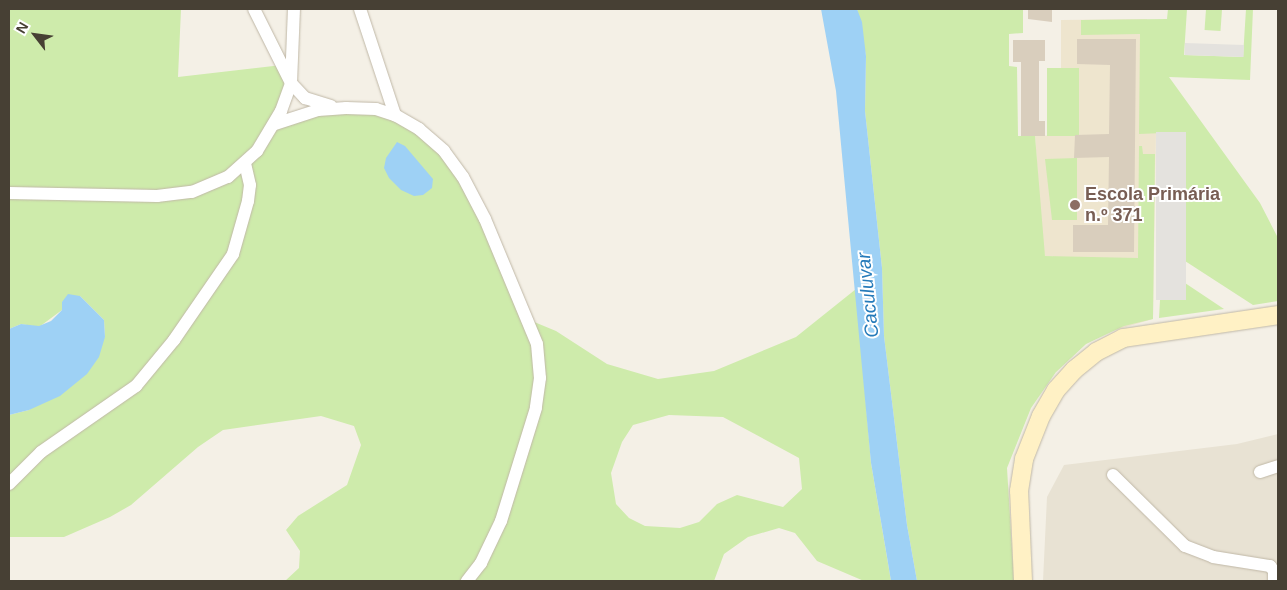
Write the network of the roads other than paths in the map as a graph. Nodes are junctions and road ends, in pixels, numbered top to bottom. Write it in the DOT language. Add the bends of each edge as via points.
graph roads {
  1 [pos="254,9"];
  2 [pos="294,9"];
  3 [pos="360,9"];
  4 [pos="291,83"];
  5 [pos="346,108"];
  6 [pos="395,115"];
  7 [pos="275,124"];
  8 [pos="245,164"];
  9 [pos="9,193"];
  10 [pos="1278,315"];
  11 [pos="1278,466"];
  12 [pos="1260,472"];
  13 [pos="1113,475"];
  14 [pos="9,484"];
  15 [pos="467,581"];
  16 [pos="1023,581"];
  17 [pos="1274,581"];
  1 -- 4 [label="street"];
  2 -- 4 [label="street"];
  3 -- 6 [label="street"];
  4 -- 5 [label="street" via="305,98 319,104"];
  4 -- 7 [label="street"];
  5 -- 6 [label="street" via="376,109"];
  5 -- 7 [label="street" via="318,110"];
  6 -- 15 [label="street" via="419,129 444,152 463,178 485,218 537,344 540,378 524,449 501,521"];
  7 -- 8 [label="street"];
  8 -- 9 [label="street" via="228,177 192,192 157,196"];
  8 -- 14 [label="street" via="250,185 248,201 233,254 174,340 136,386 41,452"];
  10 -- 16 [label="main road" via="1123,338 1096,352 1074,370 1056,390 1041,416 1024,459 1019,491"];
  11 -- 12 [label="street"];
  13 -- 17 [label="street" via="1185,546 1213,557 1270,566 1274,570"];
}
